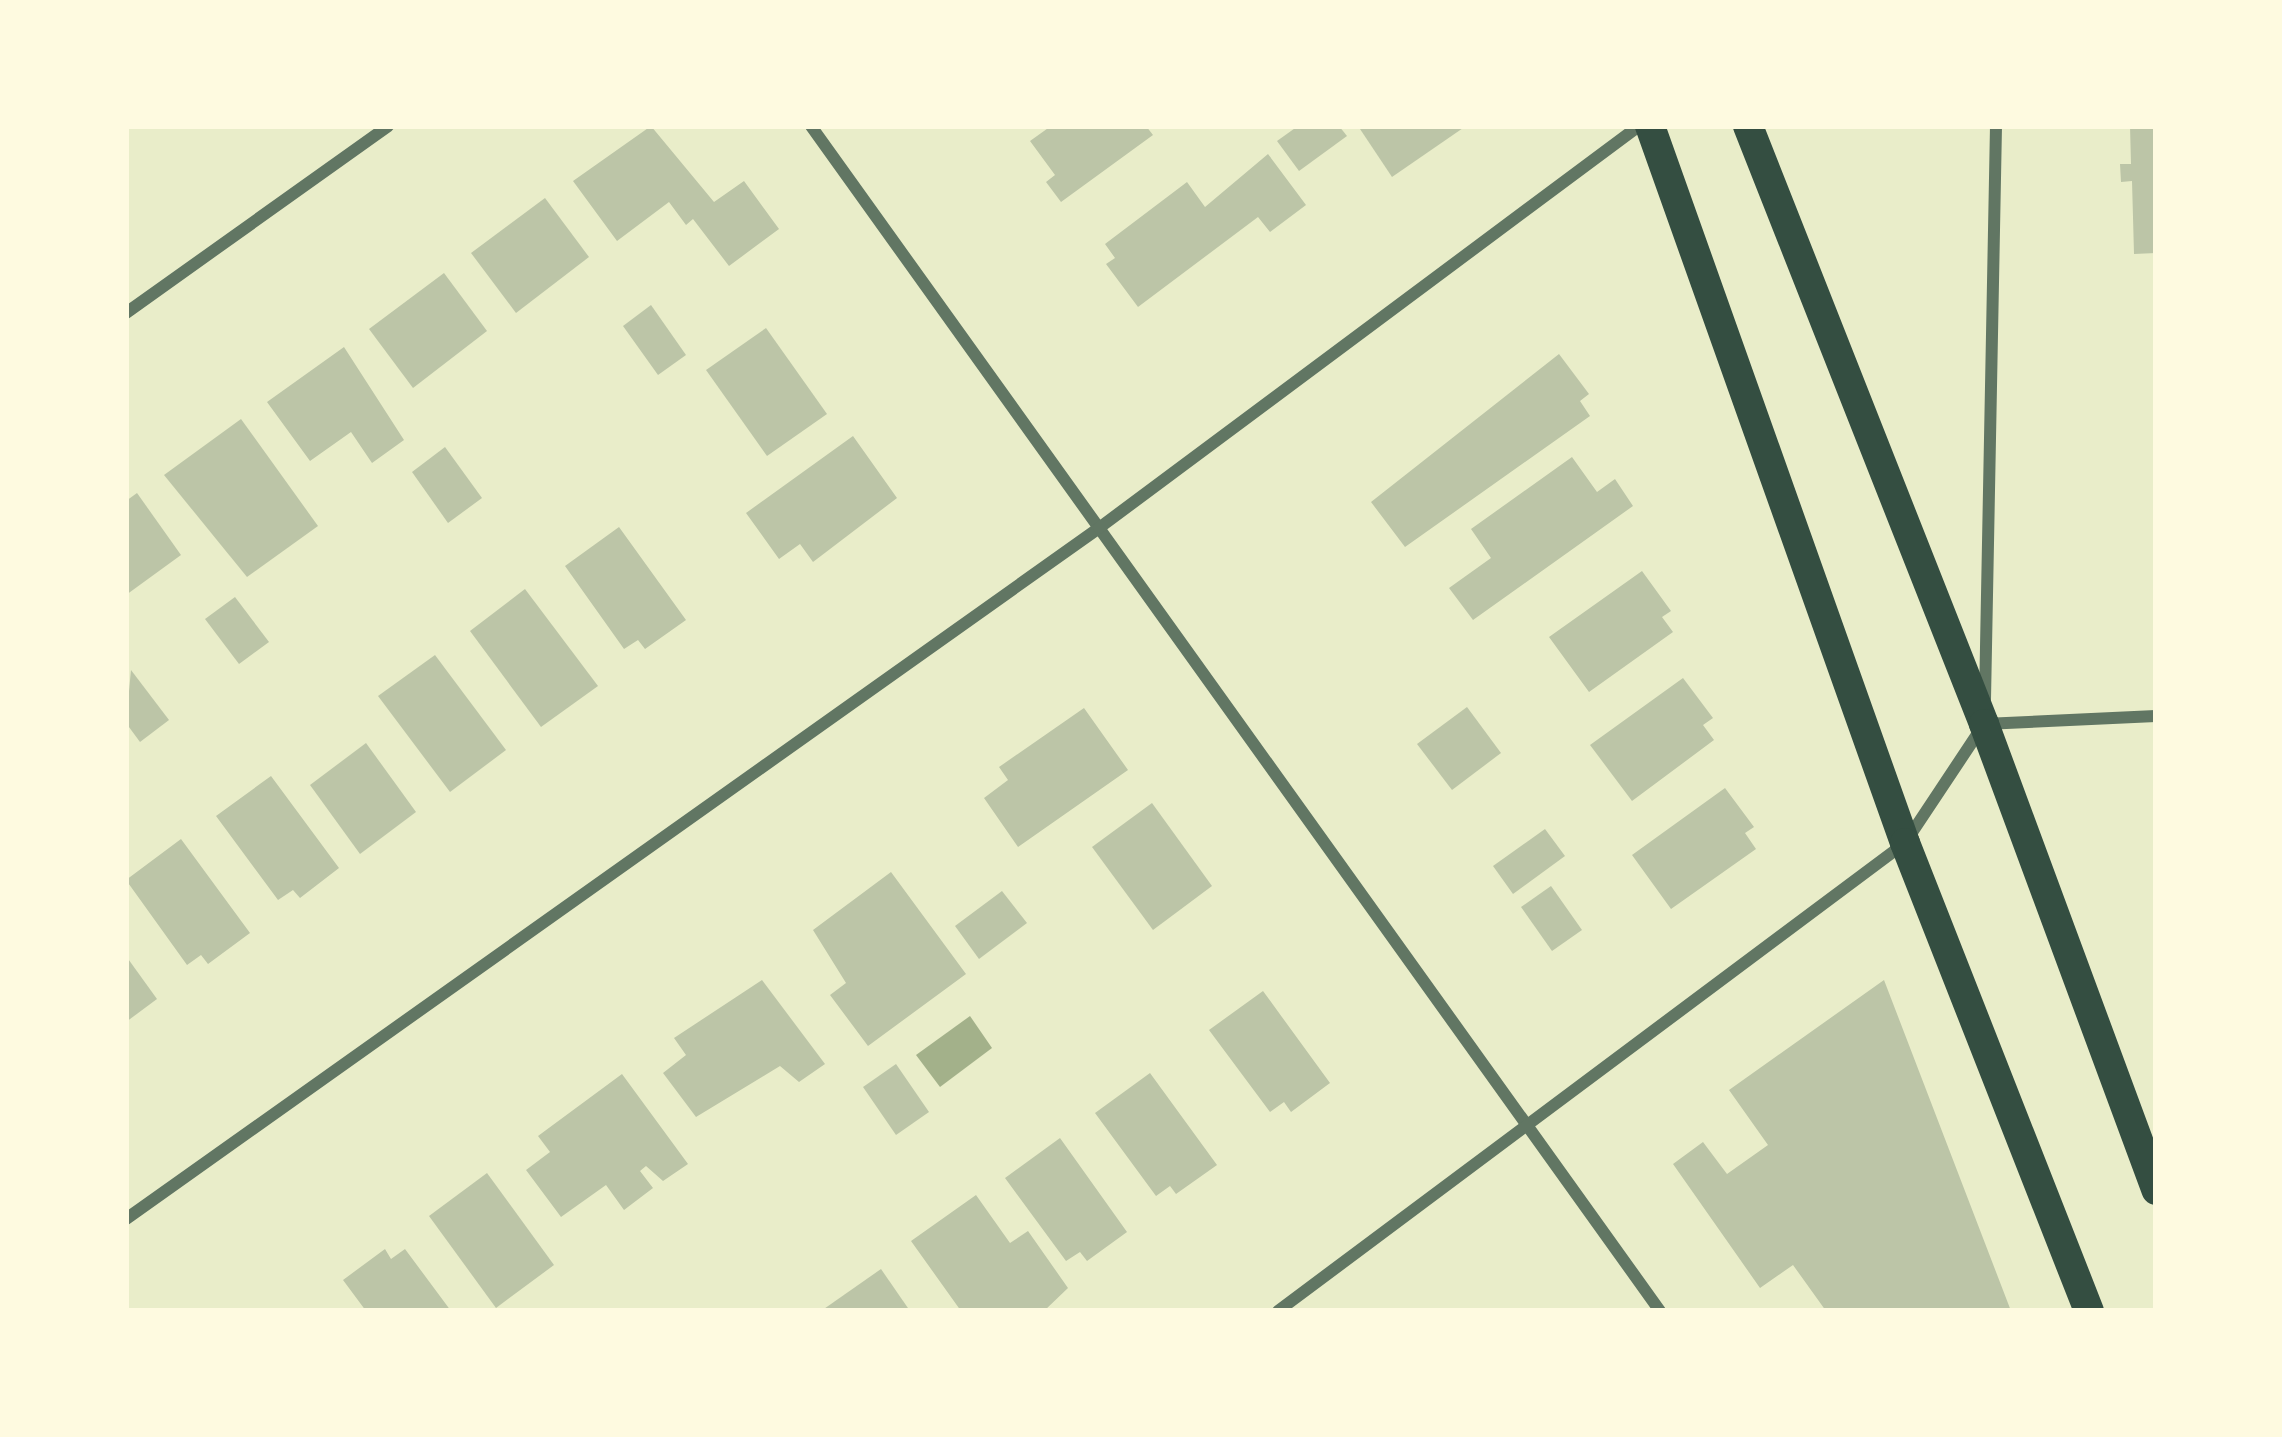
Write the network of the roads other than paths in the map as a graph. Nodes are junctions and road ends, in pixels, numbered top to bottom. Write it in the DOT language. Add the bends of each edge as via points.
graph roads {
  1 [pos="388,126"];
  2 [pos="811,126"];
  3 [pos="1639,126"];
  4 [pos="1650,126"];
  5 [pos="1748,126"];
  6 [pos="1996,126"];
  7 [pos="126,313"];
  8 [pos="1099,528"];
  9 [pos="2156,716"];
  10 [pos="1984,724"];
  11 [pos="1905,843"];
  12 [pos="1530,1130"];
  13 [pos="2156,1190"];
  14 [pos="126,1219"];
  15 [pos="1278,1311"];
  16 [pos="1660,1311"];
  17 [pos="2089,1311"];
  1 -- 7 [label="street"];
  2 -- 8 [label="street"];
  3 -- 8 [label="street"];
  4 -- 11 [label="main road"];
  5 -- 10 [label="main road"];
  6 -- 10 [label="street"];
  8 -- 12 [label="street"];
  8 -- 14 [label="street"];
  9 -- 10 [label="street"];
  10 -- 11 [label="street"];
  10 -- 13 [label="main road"];
  11 -- 12 [label="street"];
  11 -- 17 [label="main road"];
  12 -- 15 [label="street"];
  12 -- 16 [label="street"];
}
